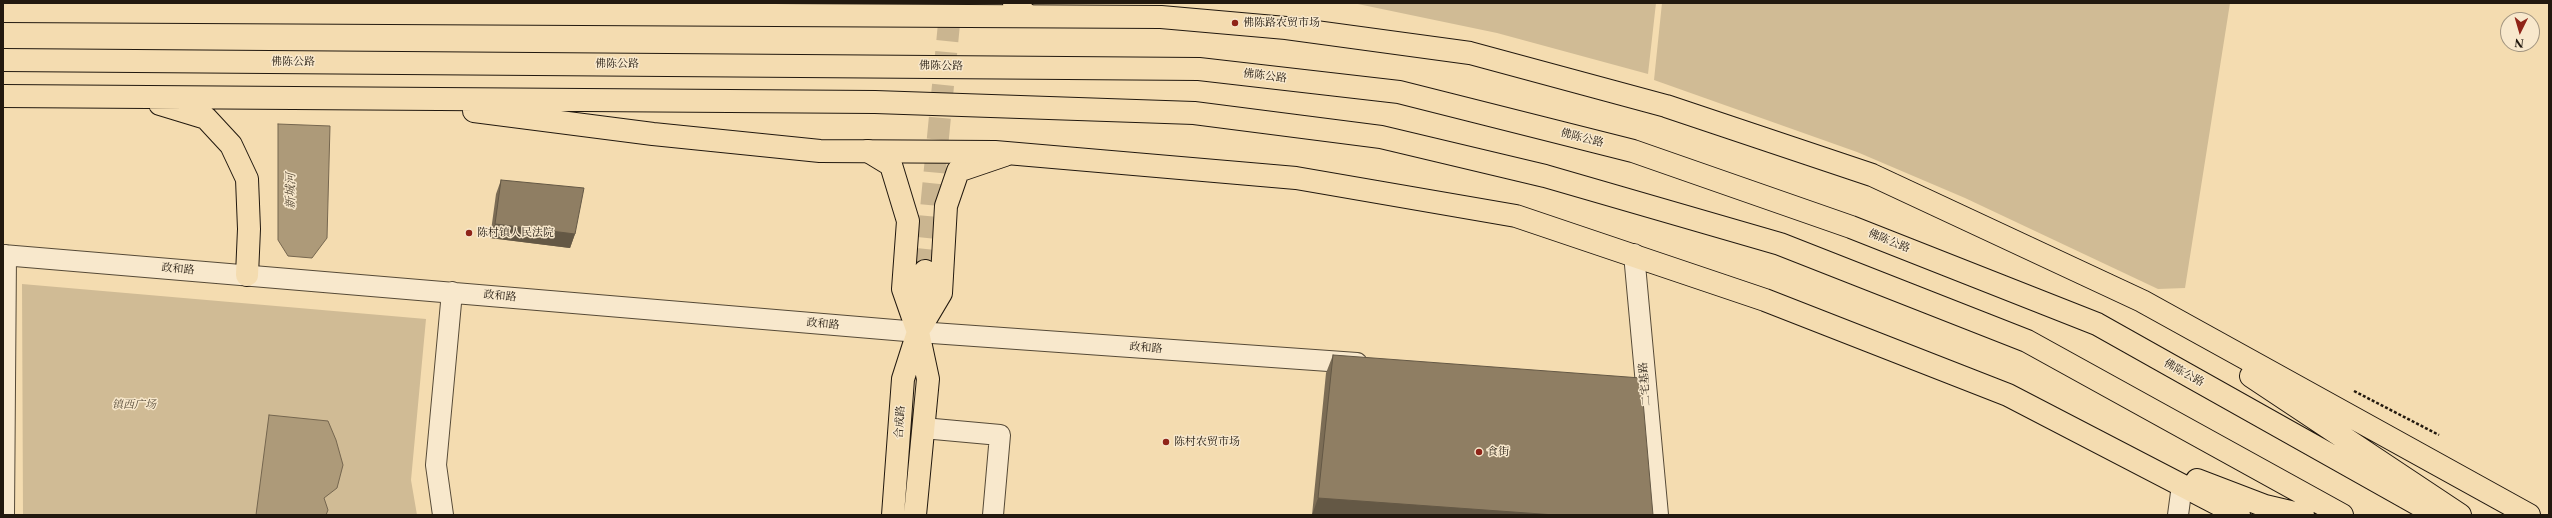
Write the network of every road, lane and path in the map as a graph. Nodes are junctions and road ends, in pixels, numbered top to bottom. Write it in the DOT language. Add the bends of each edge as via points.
graph roads {
  1 [pos="58,7"];
  2 [pos="902,9"];
  3 [pos="1021,10"];
  4 [pos="3,11"];
  5 [pos="3,60"];
  6 [pos="3,96"];
  7 [pos="138,97"];
  8 [pos="374,99"];
  9 [pos="868,151"];
  10 [pos="1016,154"];
  11 [pos="1634,254"];
  12 [pos="5,255"];
  13 [pos="925,271"];
  14 [pos="247,275"];
  15 [pos="452,292"];
  16 [pos="2142,301"];
  17 [pos="918,332"];
  18 [pos="1376,364"];
  19 [pos="2354,391"];
  20 [pos="923,428"];
  21 [pos="2439,435"];
  22 [pos="2101,443"];
  23 [pos="2182,485"];
  24 [pos="4,515"];
  25 [pos="443,515"];
  26 [pos="893,515"];
  27 [pos="915,515"];
  28 [pos="993,515"];
  29 [pos="1658,515"];
  30 [pos="2178,515"];
  31 [pos="2239,515"];
  32 [pos="2303,515"];
  33 [pos="2342,515"];
  34 [pos="2437,515"];
  35 [pos="2460,515"];
  36 [pos="2529,515"];
  1 -- 2 [label="main road"];
  1 -- 4 [label="main road"];
  2 -- 3 [label="main road"];
  3 -- 16 [label="main road" via="1161,17 1286,28 1470,53 1666,106 1872,175"];
  5 -- 34 [label="main road, 佛陈公路" via="1199,68 1399,92 1633,151 1852,227 2097,324"];
  6 -- 7 [label="main road"];
  7 -- 8 [label="main road"];
  7 -- 14 [label="main road" via="206,118 232,145 247,179"];
  8 -- 9 [label="main road" via="653,134 820,151"];
  8 -- 33 [label="main road" via="874,102 1194,113 1381,137 1545,176 1772,242 2027,341"];
  9 -- 10 [label="main road"];
  9 -- 17 [label="main road" via="891,165 908,221 903,289"];
  10 -- 11 [label="main road" via="1296,178 1516,216"];
  10 -- 17 [label="main road" via="974,164 958,171 946,206 941,293"];
  11 -- 22 [label="main road" via="1765,300 2008,395"];
  11 -- 29 [label="street, 二宅基路" via="1636,383"];
  12 -- 14 [label="street, 政和路"];
  12 -- 24 [label="street"];
  13 -- 17 [label="main road, 合成路"];
  14 -- 15 [label="street, 政和路"];
  15 -- 17 [label="street, 政和路"];
  15 -- 25 [label="street" via="436,465"];
  16 -- 35 [label="main road"];
  16 -- 36 [label="main road"];
  17 -- 18 [label="street, 政和路"];
  17 -- 20 [label="main road, 合成路" via="928,380"];
  17 -- 26 [label="main road, 合成路" via="903,379"];
  19 -- 21 [label="path"];
  20 -- 27 [label="main road, 合成路"];
  20 -- 28 [label="street" via="1000,435"];
  22 -- 23 [label="main road"];
  22 -- 32 [label="main road" via="2265,506"];
  23 -- 30 [label="street"];
  23 -- 31 [label="main road"];
}
